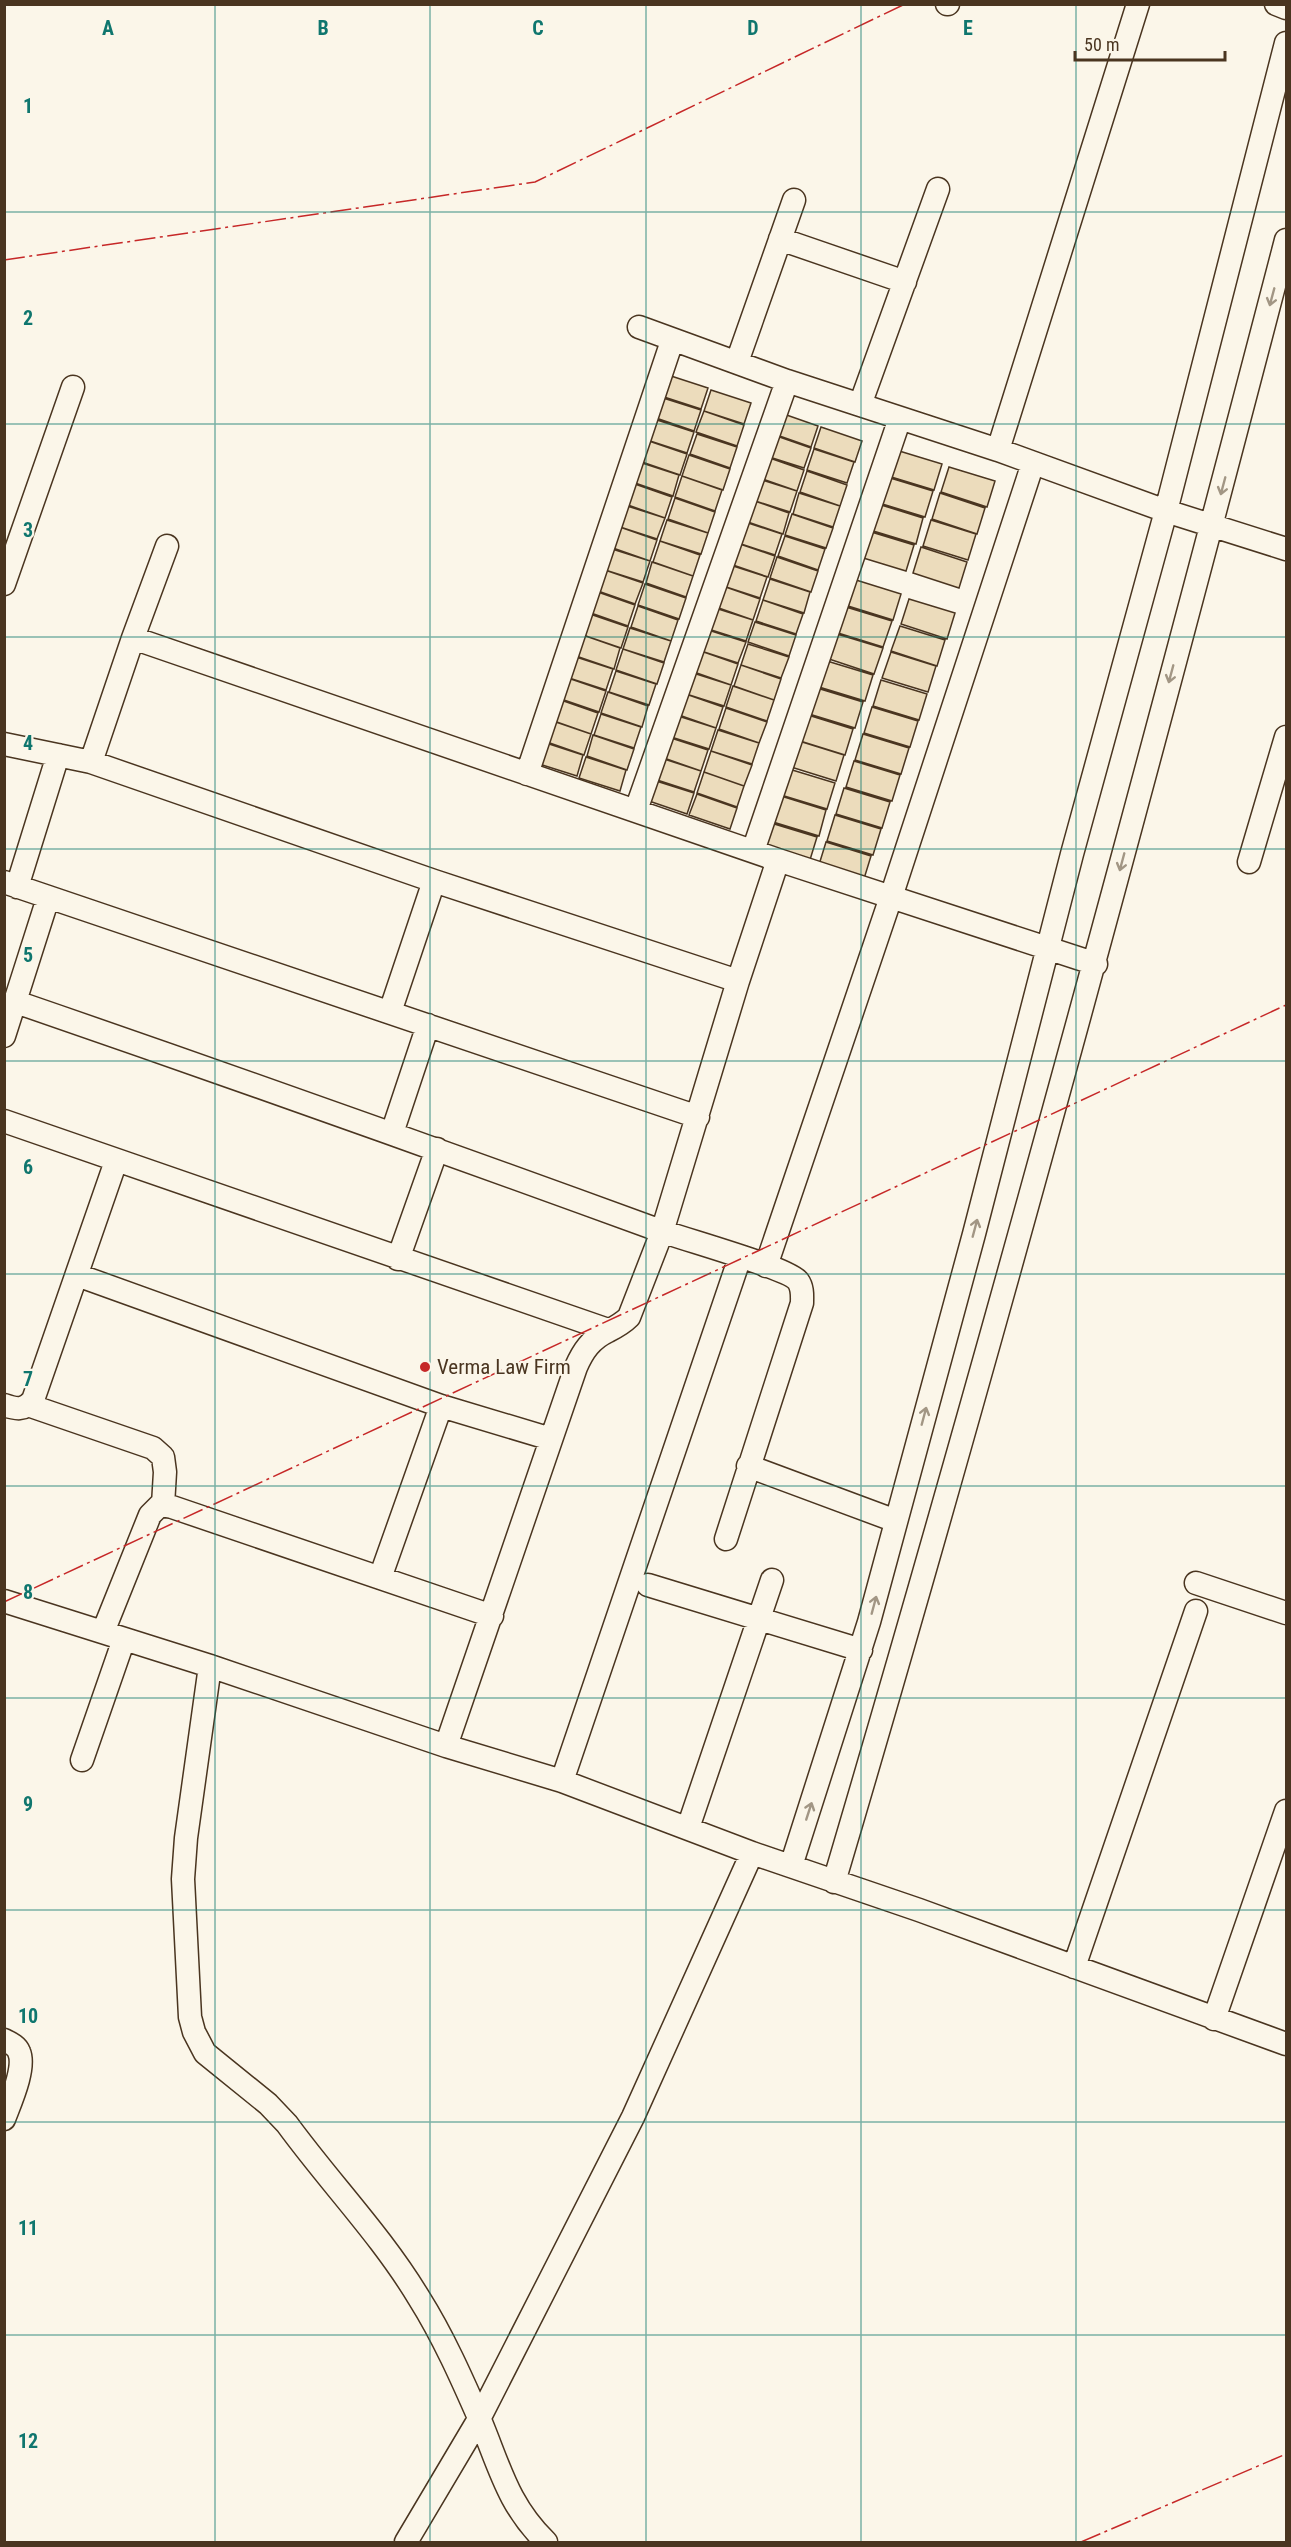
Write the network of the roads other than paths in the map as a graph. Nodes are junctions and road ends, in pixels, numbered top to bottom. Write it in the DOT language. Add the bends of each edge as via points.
graph roads {
  1 [pos="1138,4"];
  2 [pos="1276,4"];
  3 [pos="1287,8"];
  4 [pos="1287,43"];
  5 [pos="938,189"];
  6 [pos="794,200"];
  7 [pos="780,239"];
  8 [pos="1287,240"];
  9 [pos="905,282"];
  10 [pos="639,327"];
  11 [pos="672,340"];
  12 [pos="737,362"];
  13 [pos="787,381"];
  14 [pos="73,387"];
  15 [pos="860,405"];
  16 [pos="900,418"];
  17 [pos="998,450"];
  18 [pos="1033,463"];
  19 [pos="1166,511"];
  20 [pos="1212,525"];
  21 [pos="167,546"];
  22 [pos="1287,549"];
  23 [pos="4,584"];
  24 [pos="133,638"];
  25 [pos="1287,737"];
  26 [pos="4,744"];
  27 [pos="58,754"];
  28 [pos="91,762"];
  29 [pos="527,774"];
  30 [pos="1278,800"];
  31 [pos="636,810"];
  32 [pos="753,851"];
  33 [pos="778,860"];
  34 [pos="1250,862"];
  35 [pos="434,882"];
  36 [pos="11,884"];
  37 [pos="891,897"];
  38 [pos="48,898"];
  39 [pos="1047,948"];
  40 [pos="1096,964"];
  41 [pos="738,981"];
  42 [pos="16,1002"];
  43 [pos="390,1012"];
  44 [pos="428,1025"];
  45 [pos="4,1036"];
  46 [pos="698,1118"];
  47 [pos="4,1121"];
  48 [pos="392,1133"];
  49 [pos="437,1149"];
  50 [pos="116,1161"];
  51 [pos="662,1232"];
  52 [pos="740,1257"];
  53 [pos="398,1259"];
  54 [pos="766,1266"];
  55 [pos="76,1275"];
  56 [pos="608,1330"];
  57 [pos="4,1405"];
  58 [pos="28,1405"];
  59 [pos="441,1406"];
  60 [pos="551,1439"];
  61 [pos="748,1466"];
  62 [pos="163,1506"];
  63 [pos="896,1521"];
  64 [pos="726,1539"];
  65 [pos="380,1578"];
  66 [pos="772,1580"];
  67 [pos="1196,1583"];
  68 [pos="648,1585"];
  69 [pos="4,1601"];
  70 [pos="1196,1611"];
  71 [pos="1287,1613"];
  72 [pos="492,1616"];
  73 [pos="758,1620"];
  74 [pos="103,1632"];
  75 [pos="124,1640"];
  76 [pos="861,1650"];
  77 [pos="210,1666"];
  78 [pos="446,1746"];
  79 [pos="82,1760"];
  80 [pos="562,1781"];
  81 [pos="1287,1811"];
  82 [pos="688,1828"];
  83 [pos="752,1853"];
  84 [pos="790,1866"];
  85 [pos="834,1882"];
  86 [pos="1074,1967"];
  87 [pos="1214,2019"];
  88 [pos="4,2040"];
  89 [pos="1287,2044"];
  90 [pos="4,2119"];
  91 [pos="479,2419"];
  92 [pos="406,2542"];
  93 [pos="546,2542"];
  1 -- 17 [label="street"];
  2 -- 3 [label="street"];
  4 -- 19 [label="street"];
  5 -- 9 [label="street"];
  6 -- 7 [label="street"];
  7 -- 9 [label="street"];
  7 -- 12 [label="street"];
  8 -- 20 [label="street, one-way"];
  9 -- 15 [label="street"];
  10 -- 11 [label="street"];
  11 -- 12 [label="street"];
  11 -- 29 [label="street"];
  12 -- 13 [label="street"];
  13 -- 15 [label="street"];
  13 -- 31 [label="street"];
  14 -- 23 [label="street"];
  15 -- 16 [label="street"];
  16 -- 17 [label="street"];
  16 -- 32 [label="street"];
  17 -- 18 [label="street"];
  18 -- 19 [label="street"];
  18 -- 37 [label="street"];
  19 -- 20 [label="street"];
  19 -- 39 [label="street"];
  20 -- 22 [label="street"];
  20 -- 40 [label="street, one-way"];
  21 -- 24 [label="street"];
  24 -- 28 [label="street"];
  24 -- 29 [label="street"];
  25 -- 30 [label="street"];
  26 -- 27 [label="street"];
  27 -- 28 [label="street"];
  27 -- 36 [label="street"];
  28 -- 35 [label="street"];
  29 -- 31 [label="street"];
  30 -- 34 [label="street"];
  31 -- 32 [label="street"];
  32 -- 33 [label="street"];
  33 -- 37 [label="street"];
  33 -- 41 [label="street"];
  35 -- 41 [label="street"];
  35 -- 43 [label="street"];
  36 -- 38 [label="street"];
  37 -- 39 [label="street"];
  37 -- 54 [label="street"];
  38 -- 42 [label="street"];
  38 -- 43 [label="street"];
  39 -- 40 [label="street"];
  63 -- 39 [label="street, one-way"];
  40 -- 85 [label="street" via="996,1326"];
  41 -- 46 [label="street"];
  42 -- 45 [label="street"];
  42 -- 48 [label="street"];
  43 -- 44 [label="street"];
  44 -- 46 [label="street"];
  44 -- 48 [label="street"];
  46 -- 51 [label="street"];
  47 -- 50 [label="street"];
  48 -- 49 [label="street"];
  49 -- 51 [label="street"];
  49 -- 53 [label="street"];
  50 -- 53 [label="street"];
  50 -- 55 [label="street"];
  51 -- 52 [label="street"];
  51 -- 56 [label="street" via="629,1317"];
  52 -- 54 [label="street"];
  52 -- 80 [label="street"];
  53 -- 56 [label="street"];
  54 -- 61 [label="street" via="798,1280 802,1303"];
  55 -- 58 [label="street"];
  55 -- 59 [label="street"];
  56 -- 60 [label="street" via="582,1353"];
  57 -- 58 [label="street" via="18,1409"];
  58 -- 62 [label="street" via="153,1448 163,1457"];
  59 -- 60 [label="street"];
  59 -- 65 [label="street"];
  60 -- 72 [label="street"];
  61 -- 63 [label="street"];
  61 -- 64 [label="street"];
  62 -- 65 [label="street"];
  62 -- 74 [label="street" via="150,1515"];
  76 -- 63 [label="street, one-way"];
  65 -- 72 [label="street"];
  66 -- 73 [label="street"];
  67 -- 71 [label="street"];
  68 -- 73 [label="street"];
  69 -- 74 [label="street"];
  70 -- 86 [label="street"];
  72 -- 78 [label="street"];
  73 -- 76 [label="street"];
  73 -- 82 [label="street"];
  74 -- 75 [label="street"];
  75 -- 77 [label="street"];
  75 -- 79 [label="street"];
  84 -- 76 [label="street, one-way"];
  77 -- 78 [label="street"];
  77 -- 91 [label="street" via="183,1879 194,2032 205,2053 287,2124 371,2226 420,2298"];
  78 -- 80 [label="street"];
  80 -- 82 [label="street"];
  81 -- 87 [label="street"];
  82 -- 83 [label="street"];
  83 -- 84 [label="street"];
  83 -- 91 [label="street" via="633,2117"];
  84 -- 85 [label="street"];
  85 -- 86 [label="street"];
  86 -- 87 [label="street"];
  87 -- 89 [label="street"];
  88 -- 90 [label="street" via="14,2045 21,2060"];
  91 -- 92 [label="street"];
  91 -- 93 [label="street" via="513,2501"];
}
